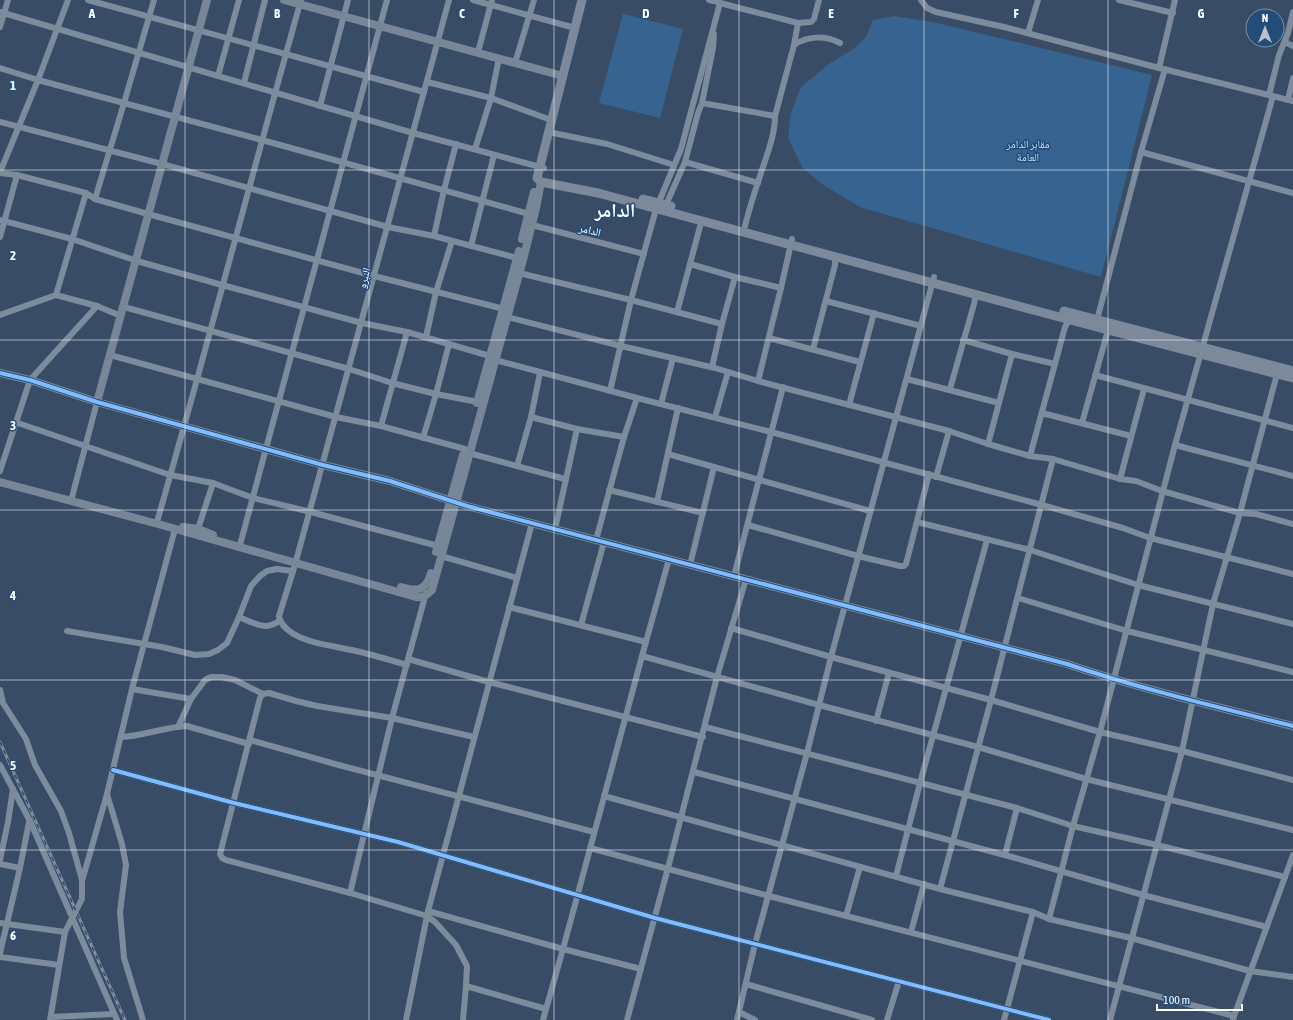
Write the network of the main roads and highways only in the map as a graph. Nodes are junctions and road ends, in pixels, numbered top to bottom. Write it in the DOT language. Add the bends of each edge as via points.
graph roads {
  1 [pos="582,0"];
  2 [pos="588,0"];
  3 [pos="540,174"];
  4 [pos="661,206"];
  5 [pos="791,242"];
  6 [pos="933,280"];
  7 [pos="1073,317"];
  8 [pos="1201,351"];
  9 [pos="1293,371"];
  10 [pos="1293,378"];
  1 -- 3 [label="main road"];
  2 -- 3 [label="main road"];
  3 -- 4 [label="main road" via="598,193"];
  4 -- 5 [label="main road" via="745,226"];
  4 -- 5 [label="main road" via="699,220"];
  5 -- 6 [label="main road"];
  5 -- 6 [label="main road" via="835,256"];
  6 -- 7 [label="main road"];
  6 -- 7 [label="main road" via="976,294"];
  7 -- 8 [label="main road" via="1108,330"];
  7 -- 8 [label="main road" via="1097,320"];
  8 -- 9 [label="main road"];
  8 -- 10 [label="main road"];
}
